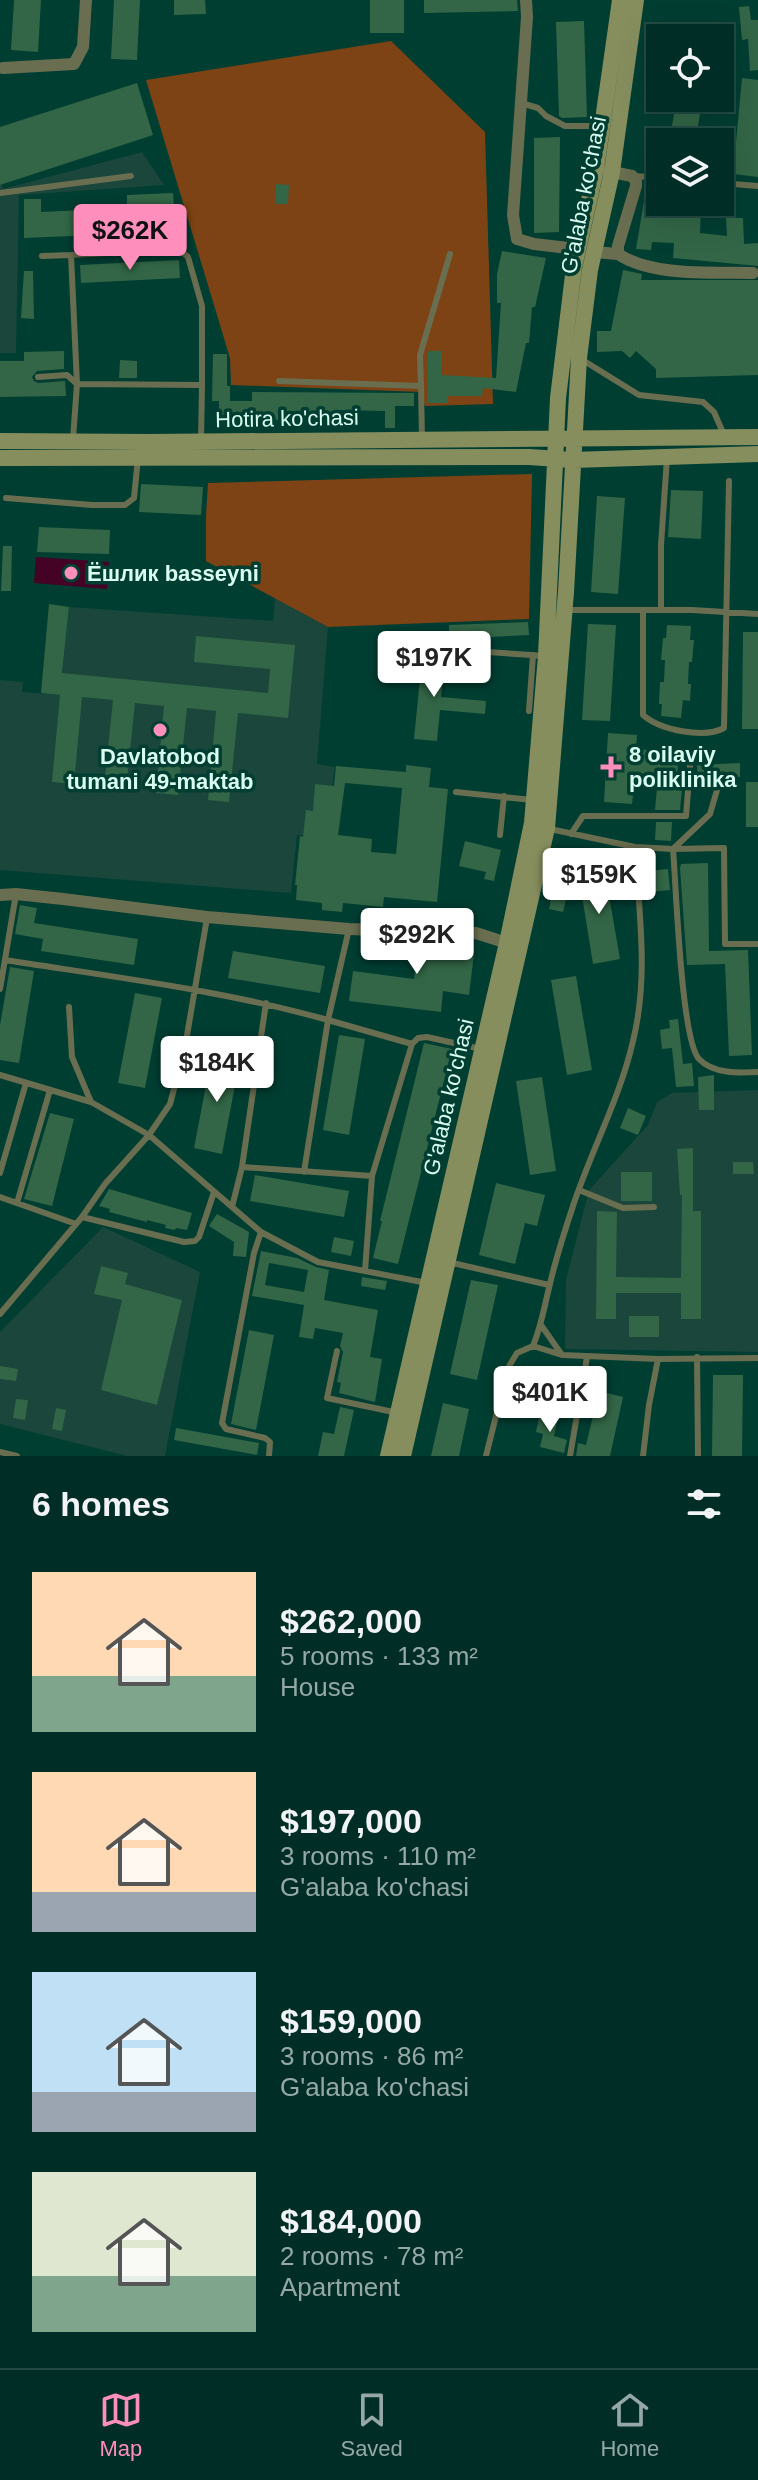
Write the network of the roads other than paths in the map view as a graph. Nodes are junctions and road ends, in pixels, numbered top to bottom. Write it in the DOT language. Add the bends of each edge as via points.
graph roads {
  1 [pos="86,0"];
  2 [pos="526,0"];
  3 [pos="620,0"];
  4 [pos="636,0"];
  5 [pos="3,68"];
  6 [pos="521,103"];
  7 [pos="602,126"];
  8 [pos="604,171"];
  9 [pos="131,176"];
  10 [pos="632,176"];
  11 [pos="646,177"];
  12 [pos="734,184"];
  13 [pos="758,186"];
  14 [pos="0,193"];
  15 [pos="585,250"];
  16 [pos="450,254"];
  17 [pos="618,254"];
  18 [pos="71,255"];
  19 [pos="42,256"];
  20 [pos="753,273"];
  21 [pos="579,358"];
  22 [pos="38,377"];
  23 [pos="279,381"];
  24 [pos="77,384"];
  25 [pos="202,385"];
  26 [pos="421,386"];
  27 [pos="758,437"];
  28 [pos="554,438"];
  29 [pos="574,438"];
  30 [pos="725,438"];
  31 [pos="422,440"];
  32 [pos="0,441"];
  33 [pos="201,441"];
  34 [pos="73,442"];
  35 [pos="758,454"];
  36 [pos="667,457"];
  37 [pos="0,458"];
  38 [pos="138,458"];
  39 [pos="554,459"];
  40 [pos="573,460"];
  41 [pos="729,481"];
  42 [pos="6,498"];
  43 [pos="564,610"];
  44 [pos="643,610"];
  45 [pos="661,610"];
  46 [pos="726,613"];
  47 [pos="758,614"];
  48 [pos="458,650"];
  49 [pos="539,655"];
  50 [pos="529,711"];
  51 [pos="691,754"];
  52 [pos="720,780"];
  53 [pos="456,792"];
  54 [pos="504,796"];
  55 [pos="535,800"];
  56 [pos="547,828"];
  57 [pos="571,834"];
  58 [pos="500,835"];
  59 [pos="635,847"];
  60 [pos="673,849"];
  61 [pos="16,894"];
  62 [pos="0,895"];
  63 [pos="207,917"];
  64 [pos="349,929"];
  65 [pos="758,944"];
  66 [pos="514,945"];
  67 [pos="5,960"];
  68 [pos="0,989"];
  69 [pos="196,989"];
  70 [pos="266,1003"];
  71 [pos="69,1007"];
  72 [pos="328,1020"];
  73 [pos="412,1044"];
  74 [pos="481,1049"];
  75 [pos="758,1072"];
  76 [pos="0,1075"];
  77 [pos="26,1083"];
  78 [pos="50,1090"];
  79 [pos="91,1102"];
  80 [pos="149,1135"];
  81 [pos="242,1167"];
  82 [pos="304,1172"];
  83 [pos="0,1173"];
  84 [pos="372,1176"];
  85 [pos="579,1190"];
  86 [pos="214,1192"];
  87 [pos="0,1197"];
  88 [pos="17,1203"];
  89 [pos="232,1207"];
  90 [pos="654,1207"];
  91 [pos="82,1217"];
  92 [pos="76,1224"];
  93 [pos="261,1232"];
  94 [pos="448,1262"];
  95 [pos="365,1271"];
  96 [pos="427,1283"];
  97 [pos="549,1285"];
  98 [pos="0,1314"];
  99 [pos="541,1325"];
  100 [pos="533,1346"];
  101 [pos="337,1351"];
  102 [pos="562,1355"];
  103 [pos="587,1357"];
  104 [pos="697,1357"];
  105 [pos="758,1358"];
  106 [pos="658,1359"];
  107 [pos="398,1413"];
  108 [pos="0,1452"];
  109 [pos="17,1456"];
  110 [pos="269,1456"];
  111 [pos="388,1456"];
  112 [pos="403,1456"];
  113 [pos="486,1456"];
  114 [pos="570,1456"];
  115 [pos="643,1456"];
  116 [pos="698,1456"];
  1 -- 5 [label="street" via="83,47 74,64"];
  2 -- 6 [label="street"];
  3 -- 7 [label="main road, G'alaba ko'chasi"];
  4 -- 8 [label="main road, G'alaba ko'chasi"];
  6 -- 7 [label="lane" via="565,126"];
  6 -- 15 [label="street" via="513,215 517,239"];
  7 -- 8 [label="main road, G'alaba ko'chasi"];
  8 -- 10 [label="street"];
  8 -- 15 [label="main road, G'alaba ko'chasi"];
  9 -- 14 [label="lane"];
  10 -- 11 [label="lane"];
  10 -- 17 [label="street" via="636,186"];
  12 -- 13 [label="lane"];
  15 -- 17 [label="street"];
  15 -- 21 [label="main road, G'alaba ko'chasi"];
  15 -- 28 [label="main road, G'alaba ko'chasi"];
  16 -- 26 [label="lane" via="420,355"];
  17 -- 20 [label="street" via="657,268"];
  18 -- 19 [label="lane"];
  18 -- 24 [label="lane"];
  18 -- 25 [label="lane" via="184,252 202,306"];
  21 -- 29 [label="main road, G'alaba ko'chasi"];
  21 -- 30 [label="lane" via="639,395 703,402 714,412"];
  22 -- 24 [label="lane" via="67,375"];
  23 -- 26 [label="lane"];
  24 -- 25 [label="lane"];
  24 -- 34 [label="lane"];
  25 -- 33 [label="lane"];
  26 -- 31 [label="lane"];
  27 -- 30 [label="main road, Hotira ko'chasi"];
  28 -- 29 [label="main road, Hotira ko'chasi"];
  28 -- 31 [label="main road, Hotira ko'chasi"];
  28 -- 39 [label="main road, G'alaba ko'chasi"];
  29 -- 30 [label="main road, Hotira ko'chasi"];
  29 -- 40 [label="main road, G'alaba ko'chasi"];
  31 -- 33 [label="main road, Hotira ko'chasi"];
  32 -- 34 [label="main road, Hotira ko'chasi"];
  33 -- 34 [label="main road, Hotira ko'chasi"];
  35 -- 36 [label="main road, Hotira ko'chasi"];
  36 -- 40 [label="main road, Hotira ko'chasi"];
  36 -- 45 [label="lane"];
  37 -- 38 [label="main road, Hotira ko'chasi"];
  38 -- 39 [label="main road, Hotira ko'chasi"];
  38 -- 42 [label="lane" via="134,498 125,505"];
  39 -- 40 [label="main road, Hotira ko'chasi"];
  39 -- 49 [label="main road, G'alaba ko'chasi"];
  40 -- 43 [label="main road, G'alaba ko'chasi"];
  41 -- 46 [label="lane"];
  43 -- 44 [label="lane"];
  43 -- 56 [label="main road, G'alaba ko'chasi"];
  44 -- 45 [label="lane"];
  44 -- 46 [label="lane" via="643,715 667,729 701,732 724,728"];
  45 -- 46 [label="lane"];
  46 -- 47 [label="lane"];
  48 -- 49 [label="lane"];
  49 -- 50 [label="lane"];
  49 -- 55 [label="main road, G'alaba ko'chasi"];
  51 -- 57 [label="lane" via="686,816 583,816"];
  52 -- 60 [label="lane" via="710,814"];
  53 -- 54 [label="lane"];
  54 -- 55 [label="lane"];
  54 -- 58 [label="lane"];
  55 -- 66 [label="main road, G'alaba ko'chasi"];
  56 -- 57 [label="lane"];
  56 -- 66 [label="main road, G'alaba ko'chasi"];
  57 -- 59 [label="lane"];
  59 -- 60 [label="lane"];
  59 -- 85 [label="lane" via="643,967 639,1012 611,1109"];
  60 -- 65 [label="lane" via="724,848 725,944"];
  60 -- 75 [label="lane" via="683,991 696,1057 707,1066 735,1073"];
  61 -- 62 [label="street"];
  61 -- 63 [label="street"];
  61 -- 67 [label="lane"];
  63 -- 64 [label="street"];
  63 -- 69 [label="lane"];
  64 -- 66 [label="street" via="476,933"];
  64 -- 72 [label="lane"];
  66 -- 74 [label="main road, G'alaba ko'chasi"];
  66 -- 94 [label="main road, G'alaba ko'chasi"];
  67 -- 68 [label="lane"];
  67 -- 69 [label="lane"];
  69 -- 70 [label="lane"];
  69 -- 80 [label="lane" via="170,1104"];
  70 -- 72 [label="lane"];
  70 -- 81 [label="lane"];
  71 -- 79 [label="lane" via="72,1057"];
  72 -- 73 [label="lane"];
  72 -- 82 [label="lane"];
  73 -- 74 [label="lane" via="427,1037"];
  73 -- 84 [label="lane"];
  74 -- 96 [label="main road, G'alaba ko'chasi"];
  76 -- 77 [label="lane"];
  77 -- 78 [label="lane"];
  77 -- 83 [label="lane"];
  78 -- 79 [label="lane"];
  78 -- 88 [label="lane"];
  79 -- 80 [label="lane"];
  80 -- 86 [label="lane"];
  80 -- 91 [label="lane"];
  81 -- 82 [label="lane"];
  81 -- 89 [label="lane"];
  82 -- 84 [label="lane"];
  84 -- 95 [label="lane"];
  85 -- 90 [label="lane" via="623,1208"];
  85 -- 97 [label="lane"];
  86 -- 89 [label="lane"];
  86 -- 91 [label="lane" via="195,1241"];
  87 -- 88 [label="lane"];
  88 -- 92 [label="lane"];
  89 -- 93 [label="lane"];
  91 -- 92 [label="lane"];
  92 -- 98 [label="lane"];
  93 -- 95 [label="lane" via="318,1262"];
  93 -- 110 [label="lane" via="222,1423 226,1429 265,1438 270,1442"];
  94 -- 97 [label="lane"];
  94 -- 112 [label="main road, G'alaba ko'chasi"];
  95 -- 96 [label="lane"];
  96 -- 107 [label="main road, G'alaba ko'chasi"];
  97 -- 99 [label="lane"];
  99 -- 100 [label="lane"];
  99 -- 102 [label="lane"];
  100 -- 102 [label="lane"];
  100 -- 113 [label="lane" via="517,1353 508,1368"];
  101 -- 107 [label="lane" via="327,1398"];
  102 -- 103 [label="lane"];
  103 -- 106 [label="lane"];
  103 -- 114 [label="lane"];
  104 -- 105 [label="lane"];
  104 -- 106 [label="lane"];
  104 -- 116 [label="lane"];
  106 -- 115 [label="lane"];
  107 -- 111 [label="main road, G'alaba ko'chasi"];
  108 -- 109 [label="lane"];
}
